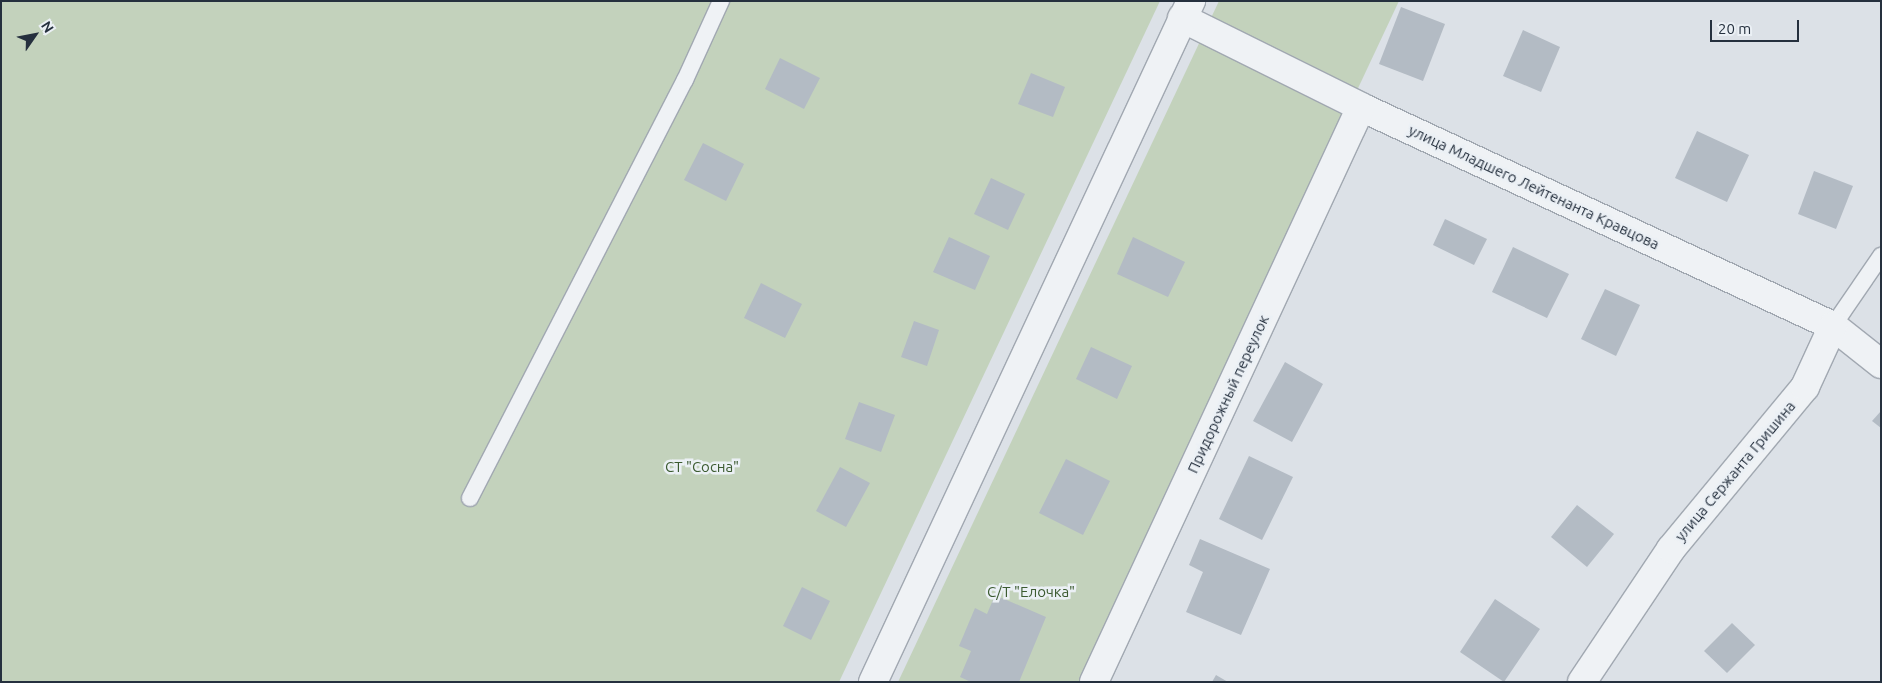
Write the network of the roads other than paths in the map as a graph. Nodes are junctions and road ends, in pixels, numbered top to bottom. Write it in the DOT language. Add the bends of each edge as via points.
graph roads {
  1 [pos="721,1"];
  2 [pos="1186,10"];
  3 [pos="1361,107"];
  4 [pos="1881,256"];
  5 [pos="1833,326"];
  6 [pos="1881,364"];
  7 [pos="470,498"];
  8 [pos="873,682"];
  9 [pos="1094,682"];
  10 [pos="1582,682"];
  1 -- 7 [label="lane" via="685,80"];
  2 -- 3 [label="street, улица Младшего Лейтенанта Кравцова"];
  2 -- 8 [label="street"];
  3 -- 5 [label="street, улица Младшего Лейтенанта Кравцова"];
  3 -- 9 [label="street, Придорожный переулок"];
  4 -- 5 [label="lane, улица Сержанта Гришина"];
  5 -- 6 [label="street, улица Младшего Лейтенанта Кравцова"];
  5 -- 10 [label="street, улица Сержанта Гришина" via="1805,387 1671,549"];
}
